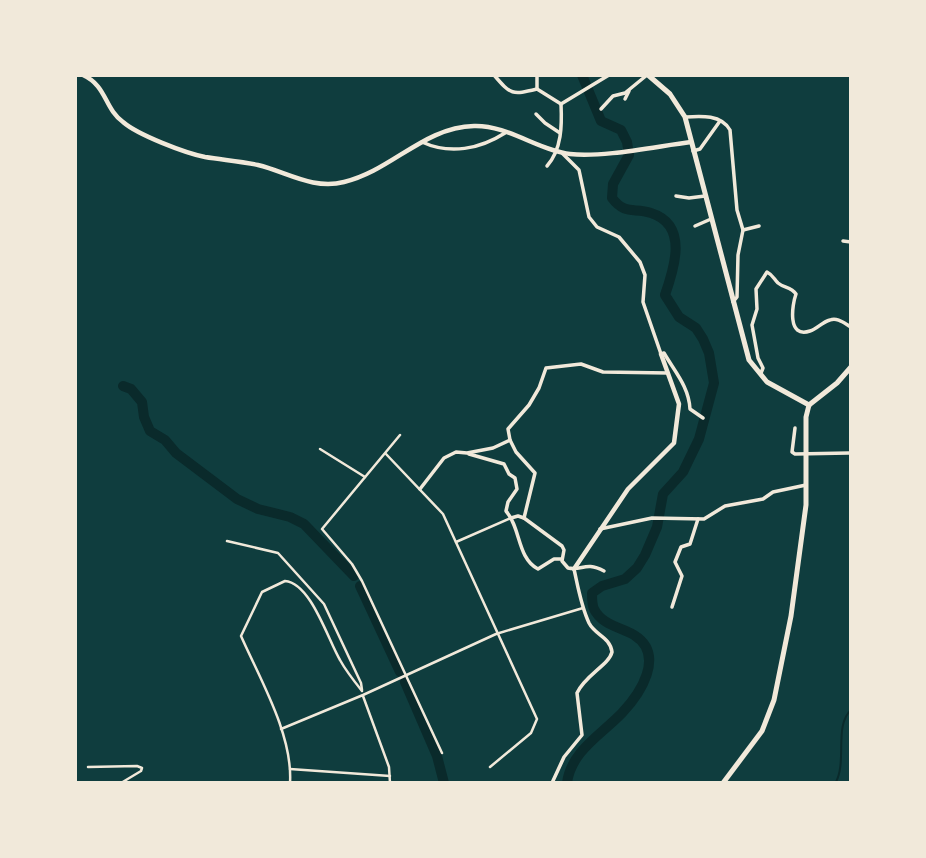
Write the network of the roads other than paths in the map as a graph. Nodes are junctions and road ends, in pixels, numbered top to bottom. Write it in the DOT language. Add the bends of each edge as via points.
graph roads {
  1 [pos="83,75"];
  2 [pos="494,75"];
  3 [pos="537,75"];
  4 [pos="609,75"];
  5 [pos="648,75"];
  6 [pos="537,89"];
  7 [pos="630,89"];
  8 [pos="625,99"];
  9 [pos="561,104"];
  10 [pos="601,109"];
  11 [pos="536,114"];
  12 [pos="684,117"];
  13 [pos="720,121"];
  14 [pos="505,133"];
  15 [pos="560,133"];
  16 [pos="422,142"];
  17 [pos="691,142"];
  18 [pos="558,151"];
  19 [pos="693,151"];
  20 [pos="547,166"];
  21 [pos="705,195"];
  22 [pos="676,196"];
  23 [pos="711,219"];
  24 [pos="695,226"];
  25 [pos="759,226"];
  26 [pos="743,230"];
  27 [pos="844,241"];
  28 [pos="851,242"];
  29 [pos="733,302"];
  30 [pos="851,327"];
  31 [pos="661,354"];
  32 [pos="851,367"];
  33 [pos="668,373"];
  34 [pos="760,374"];
  35 [pos="809,405"];
  36 [pos="703,418"];
  37 [pos="795,428"];
  38 [pos="400,435"];
  39 [pos="851,437"];
  40 [pos="510,440"];
  41 [pos="320,449"];
  42 [pos="467,453"];
  43 [pos="386,454"];
  44 [pos="806,455"];
  45 [pos="850,455"];
  46 [pos="365,477"];
  47 [pos="806,485"];
  48 [pos="420,489"];
  49 [pos="511,518"];
  50 [pos="524,518"];
  51 [pos="698,519"];
  52 [pos="600,528"];
  53 [pos="226,541"];
  54 [pos="457,542"];
  55 [pos="562,559"];
  56 [pos="574,569"];
  57 [pos="604,571"];
  58 [pos="584,607"];
  59 [pos="672,607"];
  60 [pos="498,634"];
  61 [pos="406,676"];
  62 [pos="362,693"];
  63 [pos="281,729"];
  64 [pos="442,753"];
  65 [pos="88,767"];
  66 [pos="490,768"];
  67 [pos="289,769"];
  68 [pos="390,776"];
  69 [pos="121,783"];
  70 [pos="290,783"];
  71 [pos="390,783"];
  72 [pos="552,783"];
  73 [pos="723,783"];
  1 -- 16 [label="street" via="101,89 121,121 137,131 195,155 256,164 309,182 352,180"];
  2 -- 6 [label="street" via="513,93"];
  3 -- 6 [label="street"];
  4 -- 9 [label="street"];
  5 -- 7 [label="street"];
  5 -- 12 [label="main road" via="670,94"];
  6 -- 9 [label="street"];
  7 -- 8 [label="street"];
  7 -- 10 [label="street" via="613,96"];
  9 -- 15 [label="street"];
  11 -- 15 [label="street"];
  12 -- 13 [label="street"];
  12 -- 17 [label="main road"];
  13 -- 19 [label="street" via="700,149"];
  13 -- 26 [label="street" via="730,130"];
  14 -- 16 [label="street" via="489,126 472,126"];
  14 -- 16 [label="street" via="474,148 437,148"];
  14 -- 18 [label="street"];
  15 -- 18 [label="street"];
  17 -- 18 [label="street" via="579,155"];
  17 -- 19 [label="main road"];
  18 -- 20 [label="street"];
  18 -- 31 [label="street" via="579,170 589,217 597,227 619,237 640,262 645,275 643,302"];
  19 -- 21 [label="main road"];
  21 -- 22 [label="street"];
  21 -- 23 [label="main road"];
  23 -- 24 [label="street"];
  23 -- 29 [label="main road"];
  25 -- 26 [label="street"];
  26 -- 29 [label="street"];
  27 -- 28 [label="street"];
  29 -- 34 [label="main road" via="750,360"];
  30 -- 34 [label="street" via="837,319 813,331 798,330 792,312 796,294 767,272 756,289 752,325 763,368"];
  31 -- 33 [label="street"];
  31 -- 36 [label="street" via="677,372 690,410"];
  32 -- 35 [label="main road"];
  33 -- 40 [label="street" via="603,372 581,364 546,368 529,405 508,429"];
  33 -- 52 [label="street" via="679,404 674,443 636,478"];
  34 -- 35 [label="main road"];
  35 -- 44 [label="main road"];
  37 -- 44 [label="street" via="792,452"];
  38 -- 43 [label="street"];
  39 -- 45 [label="street"];
  40 -- 42 [label="street"];
  40 -- 50 [label="street" via="535,473"];
  41 -- 46 [label="street"];
  42 -- 48 [label="street" via="444,458"];
  42 -- 49 [label="street" via="504,464 515,478 517,489 506,508"];
  43 -- 46 [label="street"];
  43 -- 48 [label="street"];
  44 -- 45 [label="street"];
  44 -- 47 [label="main road"];
  46 -- 61 [label="street" via="322,529 357,573"];
  47 -- 51 [label="street" via="725,506"];
  47 -- 73 [label="main road" via="792,610 772,708 762,730"];
  48 -- 54 [label="street" via="439,508"];
  49 -- 50 [label="street"];
  49 -- 54 [label="street"];
  49 -- 55 [label="street" via="534,568"];
  50 -- 55 [label="street" via="562,546"];
  51 -- 52 [label="street" via="652,518"];
  51 -- 59 [label="street" via="694,538 677,555 675,562 682,576"];
  52 -- 56 [label="street"];
  53 -- 62 [label="street" via="278,553 308,586 324,604"];
  54 -- 60 [label="street"];
  55 -- 56 [label="street"];
  56 -- 57 [label="street" via="586,565"];
  56 -- 58 [label="street"];
  58 -- 60 [label="street"];
  58 -- 72 [label="street" via="591,626 609,641 612,652 577,693 582,735 564,757"];
  60 -- 61 [label="street"];
  60 -- 66 [label="street" via="537,719 531,733"];
  61 -- 62 [label="street"];
  61 -- 64 [label="street"];
  62 -- 63 [label="street"];
  62 -- 63 [label="street" via="338,658 316,607 285,581 262,592 241,636"];
  62 -- 68 [label="street"];
  63 -- 67 [label="street"];
  65 -- 69 [label="street" via="142,768"];
  67 -- 68 [label="street"];
  67 -- 70 [label="street"];
  68 -- 71 [label="street"];
}
